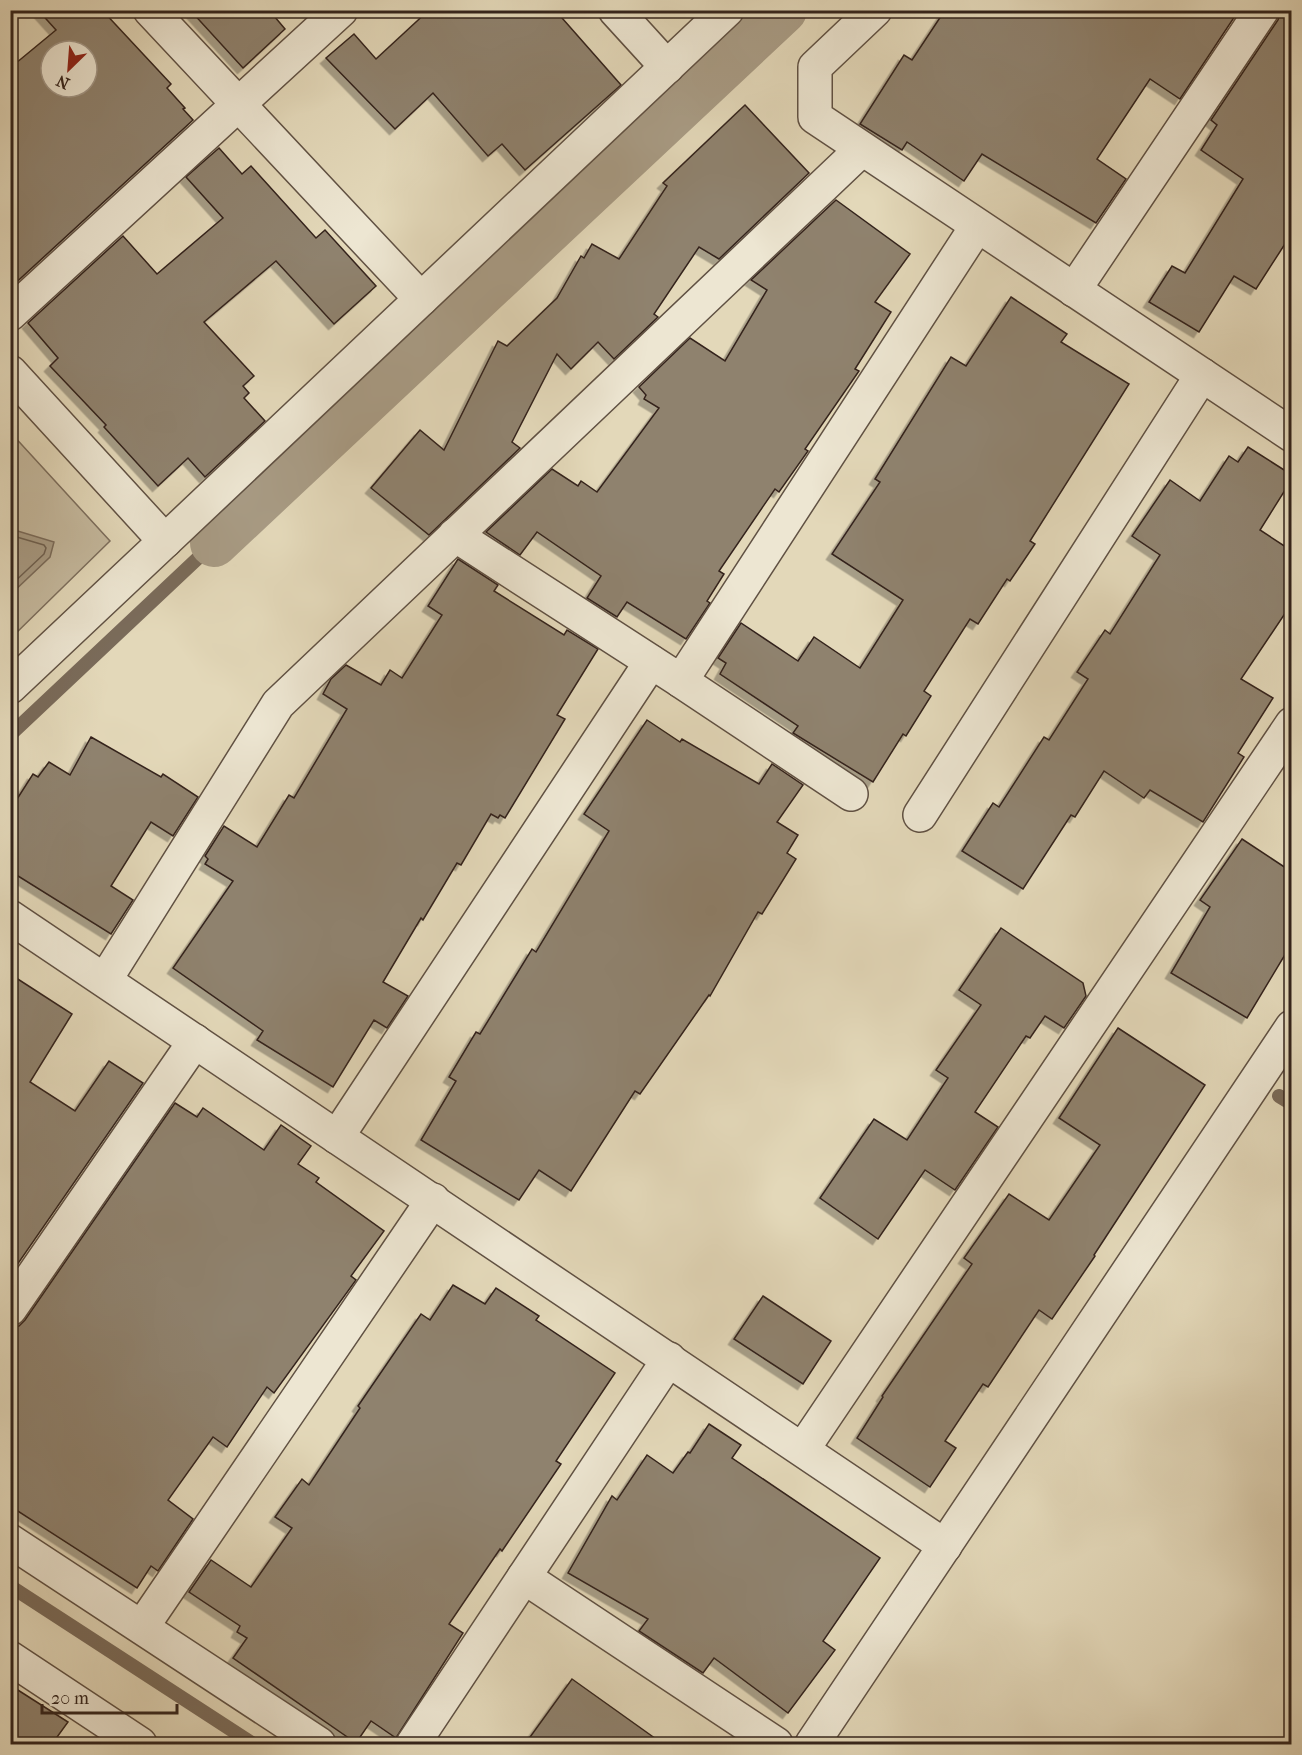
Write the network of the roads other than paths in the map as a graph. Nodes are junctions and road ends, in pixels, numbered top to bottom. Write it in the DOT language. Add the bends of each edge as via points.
graph roads {
  1 [pos="150,10"];
  2 [pos="340,10"];
  3 [pos="615,10"];
  4 [pos="727,10"];
  5 [pos="874,10"];
  6 [pos="1262,10"];
  7 [pos="667,67"];
  8 [pos="237,104"];
  9 [pos="862,148"];
  10 [pos="977,225"];
  11 [pos="1074,290"];
  12 [pos="421,300"];
  13 [pos="10,314"];
  14 [pos="10,372"];
  15 [pos="1202,375"];
  16 [pos="1292,435"];
  17 [pos="455,535"];
  18 [pos="165,541"];
  19 [pos="651,662"];
  20 [pos="681,681"];
  21 [pos="10,687"];
  22 [pos="1292,724"];
  23 [pos="851,794"];
  24 [pos="920,815"];
  25 [pos="10,917"];
  26 [pos="105,980"];
  27 [pos="1292,1027"];
  28 [pos="195,1041"];
  29 [pos="337,1137"];
  30 [pos="432,1200"];
  31 [pos="10,1310"];
  32 [pos="669,1359"];
  33 [pos="803,1449"];
  34 [pos="10,1541"];
  35 [pos="945,1546"];
  36 [pos="524,1577"];
  37 [pos="142,1627"];
  38 [pos="10,1658"];
  39 [pos="134,1743"];
  40 [pos="319,1744"];
  41 [pos="413,1744"];
  42 [pos="776,1744"];
  43 [pos="813,1744"];
  1 -- 8 [label="street"];
  2 -- 8 [label="street"];
  3 -- 7 [label="street"];
  4 -- 7 [label="street"];
  5 -- 9 [label="street" via="815,67 815,117"];
  6 -- 11 [label="street"];
  7 -- 12 [label="street"];
  8 -- 12 [label="street"];
  8 -- 13 [label="street"];
  9 -- 10 [label="street"];
  9 -- 17 [label="street"];
  10 -- 11 [label="street"];
  10 -- 20 [label="street"];
  11 -- 15 [label="street"];
  12 -- 18 [label="street"];
  14 -- 18 [label="street"];
  15 -- 16 [label="street"];
  15 -- 24 [label="street"];
  17 -- 19 [label="street"];
  17 -- 26 [label="street" via="278,704"];
  18 -- 21 [label="street"];
  19 -- 20 [label="street"];
  19 -- 29 [label="street"];
  20 -- 23 [label="street"];
  22 -- 33 [label="street"];
  25 -- 26 [label="street"];
  26 -- 28 [label="street"];
  27 -- 35 [label="street"];
  28 -- 29 [label="street"];
  28 -- 31 [label="street"];
  29 -- 30 [label="street"];
  30 -- 32 [label="street"];
  30 -- 37 [label="street"];
  32 -- 33 [label="street"];
  32 -- 36 [label="street"];
  33 -- 35 [label="street"];
  34 -- 37 [label="street"];
  35 -- 43 [label="street"];
  36 -- 41 [label="street"];
  36 -- 42 [label="street"];
  37 -- 40 [label="street"];
  38 -- 39 [label="street"];
}
